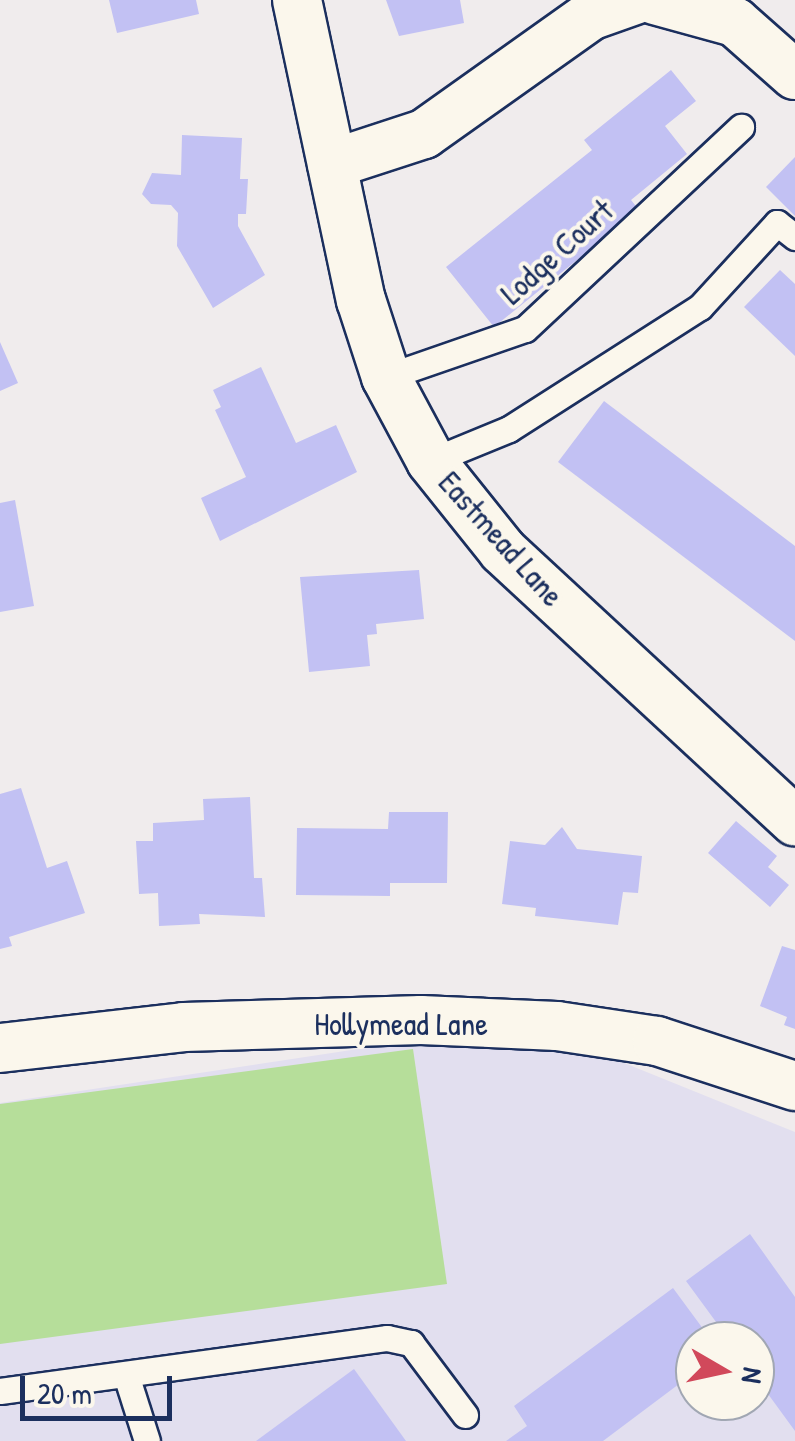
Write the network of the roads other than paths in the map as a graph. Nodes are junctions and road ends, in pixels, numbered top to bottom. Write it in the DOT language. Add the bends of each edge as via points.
graph roads {
  1 [pos="298,0"];
  2 [pos="636,0"];
  3 [pos="656,0"];
  4 [pos="795,76"];
  5 [pos="741,127"];
  6 [pos="332,164"];
  7 [pos="795,237"];
  8 [pos="386,377"];
  9 [pos="432,462"];
  10 [pos="795,821"];
  11 [pos="0,1048"];
  12 [pos="795,1086"];
  13 [pos="127,1378"];
  14 [pos="0,1391"];
  15 [pos="466,1415"];
  16 [pos="147,1441"];
  1 -- 6 [label="street, Eastmead Lane"];
  2 -- 6 [label="street" via="590,16 424,134"];
  3 -- 4 [label="street" via="736,22"];
  5 -- 8 [label="lane, Lodge Court" via="525,329"];
  6 -- 8 [label="street, Eastmead Lane" via="361,300"];
  7 -- 9 [label="lane" via="777,223 700,307 509,429"];
  8 -- 9 [label="street, Eastmead Lane"];
  9 -- 10 [label="street, Eastmead Lane" via="504,551"];
  11 -- 12 [label="street, Hollymead Lane" via="184,1027 420,1020 557,1026 657,1041"];
  13 -- 14 [label="lane"];
  13 -- 15 [label="lane" via="386,1338 411,1343"];
  13 -- 16 [label="lane"];
}
